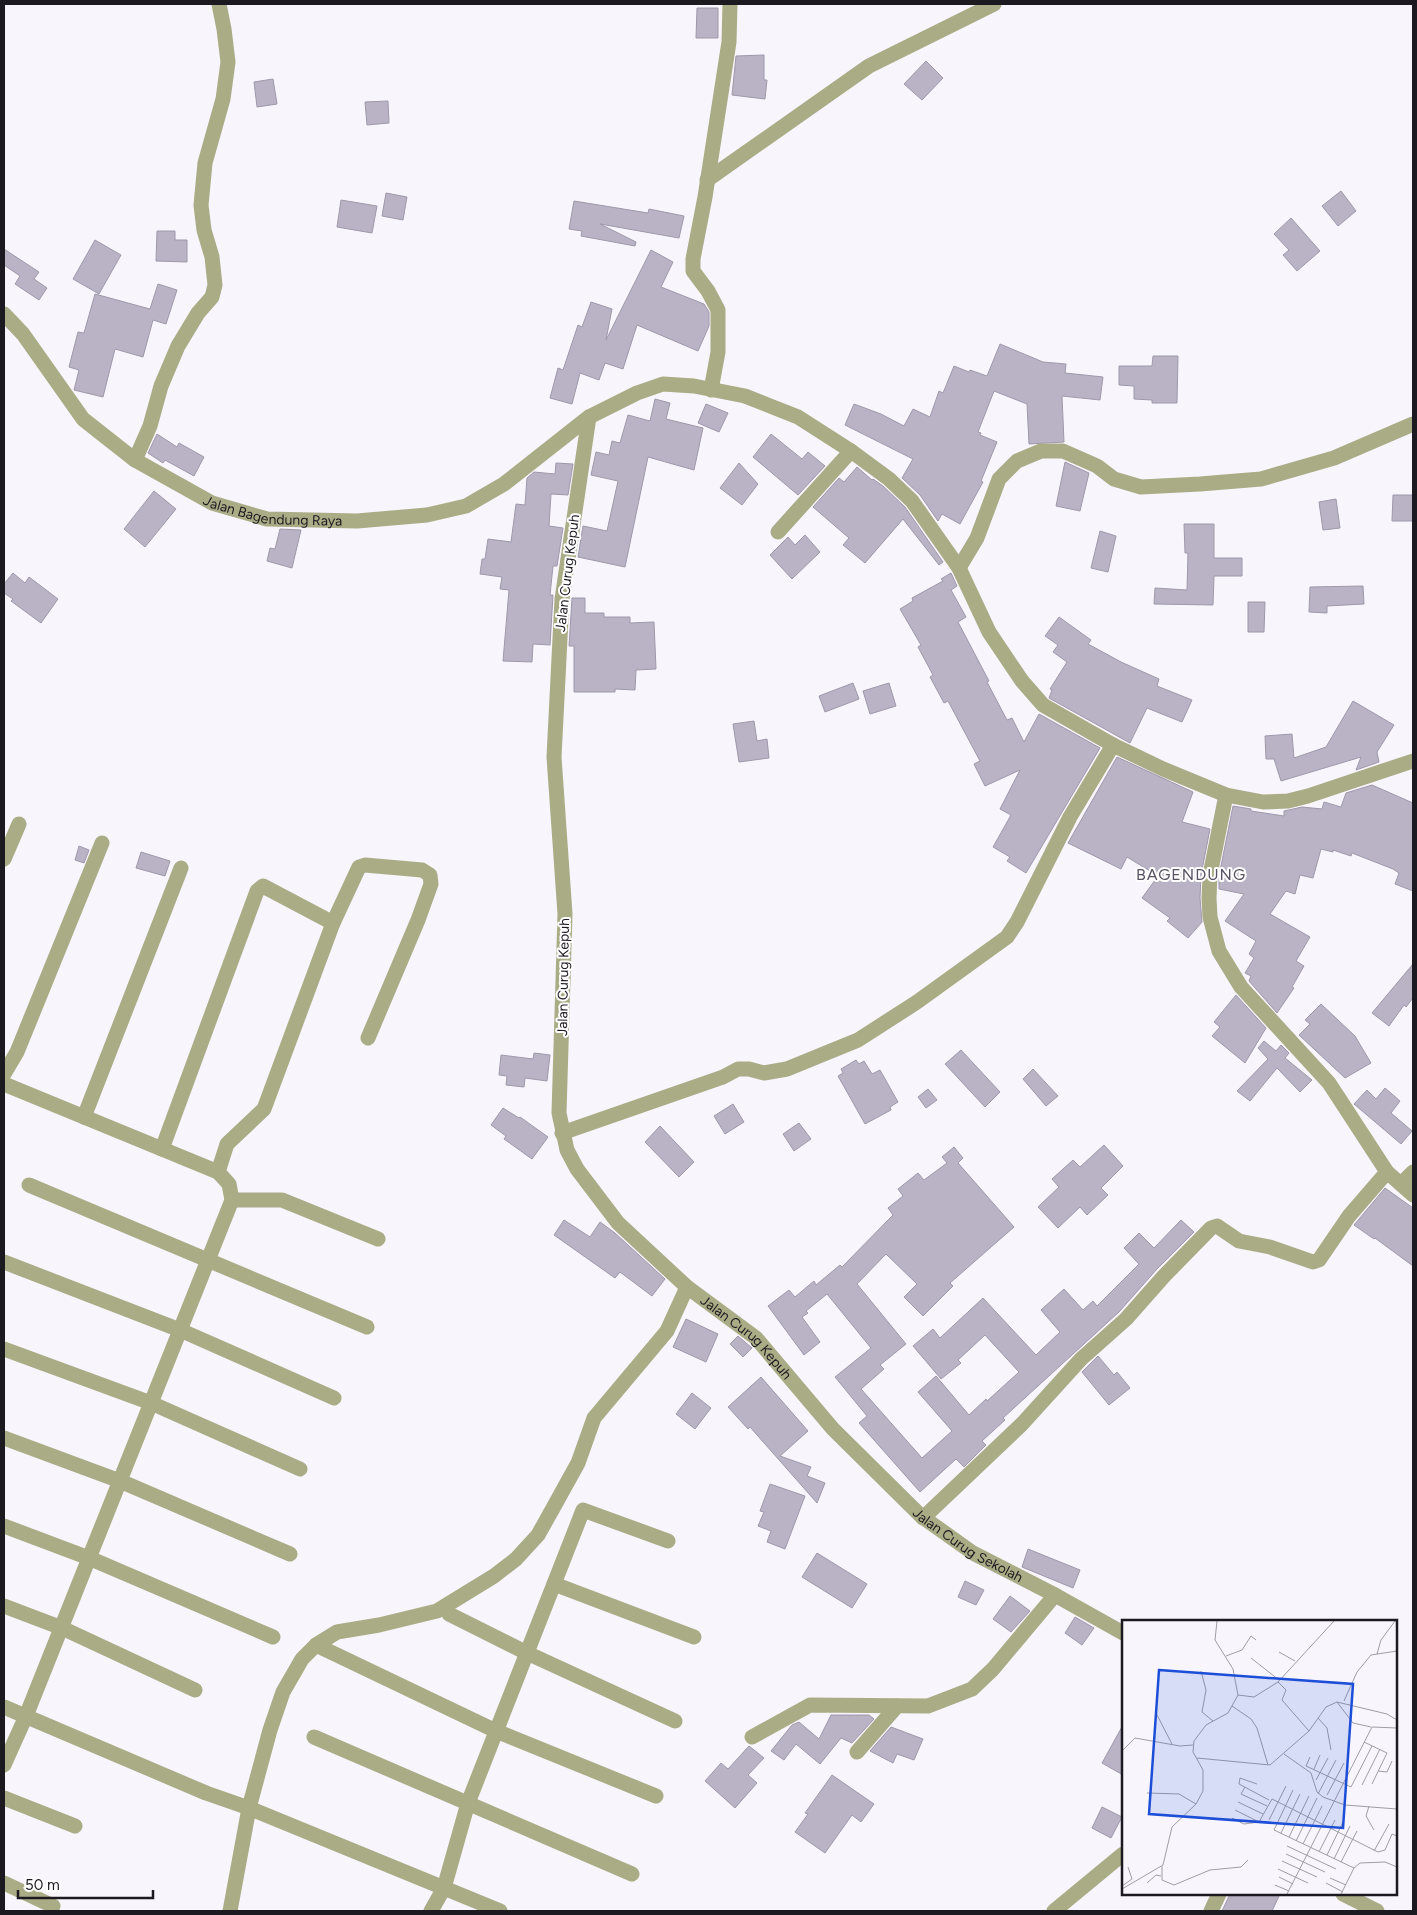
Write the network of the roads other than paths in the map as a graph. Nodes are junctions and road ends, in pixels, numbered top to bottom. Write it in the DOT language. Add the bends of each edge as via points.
graph roads {
  1 [pos="219,4"];
  2 [pos="730,4"];
  3 [pos="994,4"];
  4 [pos="707,180"];
  5 [pos="4,314"];
  6 [pos="711,390"];
  7 [pos="589,416"];
  8 [pos="1413,424"];
  9 [pos="852,451"];
  10 [pos="135,460"];
  11 [pos="778,532"];
  12 [pos="959,568"];
  13 [pos="1112,745"];
  14 [pos="1413,761"];
  15 [pos="1226,794"];
  16 [pos="18,824"];
  17 [pos="102,843"];
  18 [pos="4,859"];
  19 [pos="181,868"];
  20 [pos="333,923"];
  21 [pos="368,1038"];
  22 [pos="4,1074"];
  23 [pos="4,1084"];
  24 [pos="84,1117"];
  25 [pos="562,1133"];
  26 [pos="162,1149"];
  27 [pos="218,1172"];
  28 [pos="1388,1172"];
  29 [pos="1413,1172"];
  30 [pos="1400,1184"];
  31 [pos="28,1185"];
  32 [pos="1413,1194"];
  33 [pos="232,1200"];
  34 [pos="378,1239"];
  35 [pos="208,1260"];
  36 [pos="4,1262"];
  37 [pos="687,1287"];
  38 [pos="367,1327"];
  39 [pos="180,1330"];
  40 [pos="4,1349"];
  41 [pos="334,1398"];
  42 [pos="151,1404"];
  43 [pos="833,1429"];
  44 [pos="4,1438"];
  45 [pos="300,1469"];
  46 [pos="120,1480"];
  47 [pos="923,1518"];
  48 [pos="4,1526"];
  49 [pos="668,1541"];
  50 [pos="290,1554"];
  51 [pos="89,1558"];
  52 [pos="554,1584"];
  53 [pos="1055,1595"];
  54 [pos="4,1606"];
  55 [pos="449,1614"];
  56 [pos="62,1628"];
  57 [pos="1122,1632"];
  58 [pos="273,1637"];
  59 [pos="694,1637"];
  60 [pos="316,1645"];
  61 [pos="527,1653"];
  62 [pos="195,1690"];
  63 [pos="897,1706"];
  64 [pos="4,1707"];
  65 [pos="26,1716"];
  66 [pos="675,1720"];
  67 [pos="496,1731"];
  68 [pos="314,1737"];
  69 [pos="752,1737"];
  70 [pos="858,1752"];
  71 [pos="4,1765"];
  72 [pos="656,1796"];
  73 [pos="4,1798"];
  74 [pos="468,1803"];
  75 [pos="249,1808"];
  76 [pos="76,1826"];
  77 [pos="1122,1855"];
  78 [pos="632,1874"];
  79 [pos="4,1884"];
  80 [pos="444,1888"];
  81 [pos="1219,1895"];
  82 [pos="1345,1895"];
  83 [pos="54,1906"];
  84 [pos="230,1911"];
  85 [pos="431,1911"];
  86 [pos="500,1911"];
  87 [pos="1054,1911"];
  88 [pos="1211,1911"];
  89 [pos="1377,1911"];
  1 -- 10 [label="street" via="228,62 223,99 205,163 201,205 212,257 212,297 178,346 160,386 150,426"];
  2 -- 4 [label="street" via="729,42"];
  3 -- 4 [label="street" via="869,66"];
  4 -- 6 [label="street" via="693,270 718,310 718,352"];
  5 -- 10 [label="street, Jalan Bagendung Raya" via="23,334 83,419"];
  6 -- 7 [label="street, Jalan Bagendung Raya" via="663,384"];
  6 -- 9 [label="street, Jalan Bagendung Raya" via="745,396 798,418"];
  7 -- 10 [label="street, Jalan Bagendung Raya" via="504,484 466,506 427,515 357,521 267,519 212,503"];
  7 -- 25 [label="street, Jalan Curug Kepuh" via="562,599 554,757 565,914 559,1113"];
  8 -- 12 [label="street" via="1334,458 1279,474 1261,479 1200,484 1141,487 1114,479 1097,466 1063,451 1042,451 1017,461 999,479 977,538"];
  9 -- 11 [label="street"];
  9 -- 12 [label="street, Jalan Bagendung Raya" via="912,501"];
  12 -- 13 [label="street, Jalan Bagendung Raya" via="989,632 1022,681 1043,705"];
  13 -- 15 [label="street, Jalan Bagendung Raya"];
  13 -- 25 [label="street" via="1070,816 1007,937 917,1002 858,1040 787,1069 764,1073 738,1069"];
  14 -- 15 [label="street, Jalan Bagendung Raya" via="1288,801 1263,802"];
  15 -- 28 [label="street" via="1210,875 1210,917 1219,950 1241,987 1329,1083"];
  16 -- 18 [label="street"];
  17 -- 22 [label="street" via="18,1052"];
  19 -- 24 [label="street"];
  20 -- 21 [label="street" via="359,868 366,865 422,870 430,875 418,920"];
  20 -- 26 [label="street" via="263,886 257,891"];
  20 -- 27 [label="street" via="264,1109 227,1144"];
  23 -- 24 [label="street"];
  24 -- 26 [label="street"];
  25 -- 37 [label="street, Jalan Curug Kepuh" via="577,1168 618,1223"];
  26 -- 27 [label="street"];
  27 -- 33 [label="street" via="229,1184"];
  28 -- 30 [label="street"];
  28 -- 47 [label="street" via="1349,1216 1318,1260 1313,1262 1239,1240 1217,1226 1211,1228 1126,1319 1081,1358 1022,1424"];
  29 -- 30 [label="street"];
  30 -- 32 [label="street"];
  31 -- 35 [label="street"];
  33 -- 34 [label="street" via="282,1200"];
  33 -- 35 [label="street"];
  35 -- 38 [label="street"];
  35 -- 39 [label="street"];
  36 -- 39 [label="street"];
  37 -- 43 [label="street, Jalan Curug Kepuh" via="756,1338"];
  37 -- 60 [label="street" via="667,1331 594,1418 578,1463 538,1535 516,1559 436,1611 337,1632"];
  39 -- 41 [label="street"];
  39 -- 42 [label="street"];
  40 -- 42 [label="street"];
  42 -- 45 [label="street"];
  42 -- 46 [label="street"];
  43 -- 47 [label="street, Jalan Curug Sekolah"];
  44 -- 46 [label="street"];
  46 -- 50 [label="street"];
  46 -- 51 [label="street"];
  47 -- 53 [label="street, Jalan Curug Sekolah" via="973,1553"];
  48 -- 51 [label="street"];
  49 -- 52 [label="street" via="583,1510"];
  51 -- 56 [label="street"];
  51 -- 58 [label="street"];
  52 -- 59 [label="street"];
  52 -- 61 [label="street"];
  53 -- 57 [label="street, Jalan Curug Sekolah"];
  53 -- 63 [label="street" via="993,1669 972,1689 928,1706"];
  54 -- 56 [label="street"];
  55 -- 61 [label="street"];
  56 -- 62 [label="street"];
  56 -- 65 [label="street"];
  60 -- 67 [label="street"];
  60 -- 75 [label="street" via="302,1659 283,1692"];
  61 -- 66 [label="street"];
  61 -- 67 [label="street"];
  63 -- 69 [label="street" via="810,1705"];
  63 -- 70 [label="street"];
  64 -- 65 [label="street"];
  65 -- 71 [label="street"];
  65 -- 75 [label="street" via="206,1793"];
  67 -- 72 [label="street"];
  67 -- 74 [label="street"];
  68 -- 74 [label="street"];
  73 -- 76 [label="street"];
  74 -- 78 [label="street"];
  74 -- 80 [label="street"];
  75 -- 80 [label="street"];
  75 -- 84 [label="street"];
  77 -- 87 [label="street"];
  79 -- 83 [label="street"];
  80 -- 85 [label="street"];
  80 -- 86 [label="street"];
  81 -- 88 [label="street"];
  82 -- 89 [label="street"];
}
